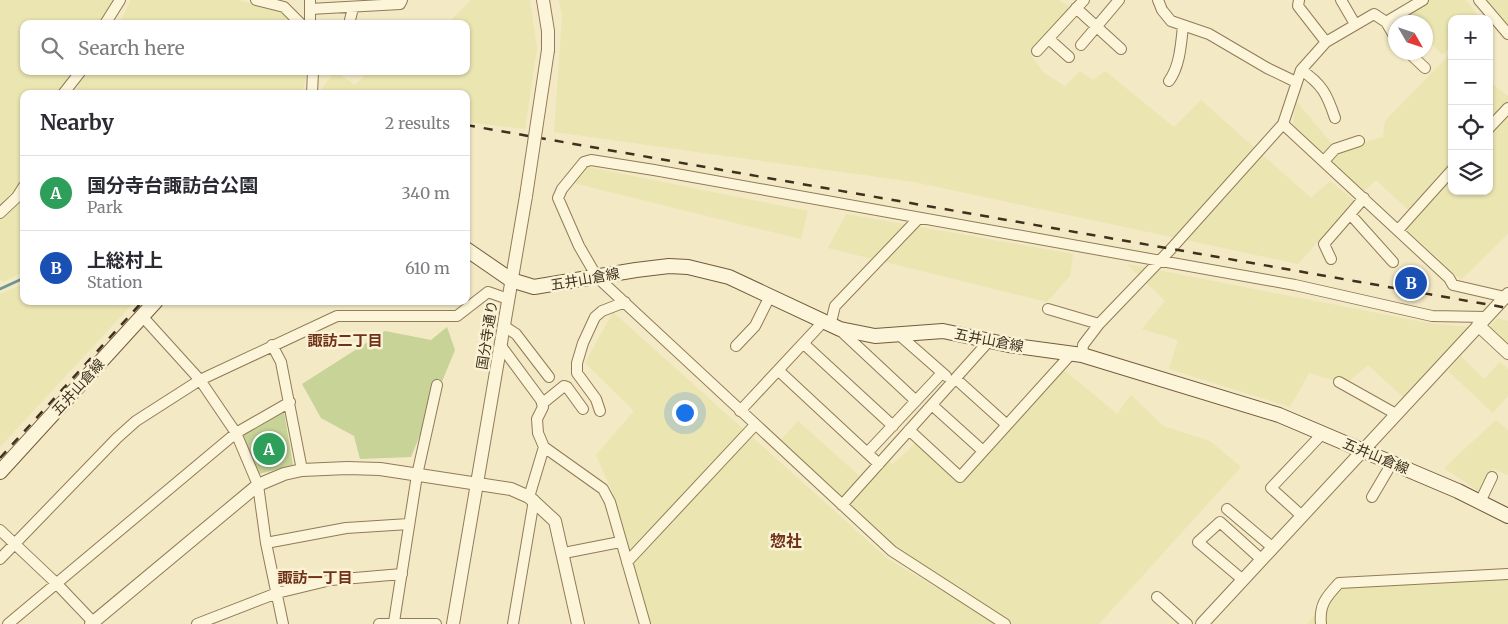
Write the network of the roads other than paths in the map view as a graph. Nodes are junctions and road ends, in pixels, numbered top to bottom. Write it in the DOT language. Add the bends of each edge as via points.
graph roads {
  1 [pos="120,0"];
  2 [pos="256,0"];
  3 [pos="402,0"];
  4 [pos="543,0"];
  5 [pos="1084,0"];
  6 [pos="1119,0"];
  7 [pos="1158,0"];
  8 [pos="1299,0"];
  9 [pos="1341,0"];
  10 [pos="1423,0"];
  11 [pos="1480,0"];
  12 [pos="310,5"];
  13 [pos="353,8"];
  14 [pos="1076,8"];
  15 [pos="108,20"];
  16 [pos="297,20"];
  17 [pos="310,20"];
  18 [pos="350,20"];
  19 [pos="1386,22"];
  20 [pos="1355,24"];
  21 [pos="1388,25"];
  22 [pos="1098,26"];
  23 [pos="1183,26"];
  24 [pos="1508,34"];
  25 [pos="1049,39"];
  26 [pos="1326,42"];
  27 [pos="1081,45"];
  28 [pos="1120,48"];
  29 [pos="1037,52"];
  30 [pos="1070,57"];
  31 [pos="1416,60"];
  32 [pos="1425,68"];
  33 [pos="1301,70"];
  34 [pos="78,75"];
  35 [pos="314,75"];
  36 [pos="1169,81"];
  37 [pos="1296,82"];
  38 [pos="66,90"];
  39 [pos="312,90"];
  40 [pos="1508,108"];
  41 [pos="1335,118"];
  42 [pos="1283,124"];
  43 [pos="1493,124"];
  44 [pos="1360,141"];
  45 [pos="1324,161"];
  46 [pos="1448,174"];
  47 [pos="20,192"];
  48 [pos="1364,198"];
  49 [pos="0,213"];
  50 [pos="1350,214"];
  51 [pos="918,218"];
  52 [pos="1399,229"];
  53 [pos="470,252"];
  54 [pos="1331,259"];
  55 [pos="1161,261"];
  56 [pos="1393,262"];
  57 [pos="597,277"];
  58 [pos="511,280"];
  59 [pos="770,296"];
  60 [pos="1506,296"];
  61 [pos="508,299"];
  62 [pos="625,302"];
  63 [pos="152,305"];
  64 [pos="1048,309"];
  65 [pos="142,316"];
  66 [pos="1482,321"];
  67 [pos="1099,324"];
  68 [pos="504,326"];
  69 [pos="831,326"];
  70 [pos="897,333"];
  71 [pos="990,341"];
  72 [pos="804,344"];
  73 [pos="272,345"];
  74 [pos="501,346"];
  75 [pos="736,346"];
  76 [pos="1508,353"];
  77 [pos="1077,354"];
  78 [pos="779,371"];
  79 [pos="942,373"];
  80 [pos="549,377"];
  81 [pos="200,380"];
  82 [pos="954,380"];
  83 [pos="1339,382"];
  84 [pos="437,385"];
  85 [pos="916,401"];
  86 [pos="290,402"];
  87 [pos="543,404"];
  88 [pos="932,405"];
  89 [pos="583,409"];
  90 [pos="600,411"];
  91 [pos="740,411"];
  92 [pos="1396,414"];
  93 [pos="755,425"];
  94 [pos="1007,425"];
  95 [pos="892,426"];
  96 [pos="910,430"];
  97 [pos="236,433"];
  98 [pos="1322,434"];
  99 [pos="544,447"];
  100 [pos="1361,450"];
  101 [pos="983,451"];
  102 [pos="867,453"];
  103 [pos="1392,463"];
  104 [pos="879,464"];
  105 [pos="302,470"];
  106 [pos="0,472"];
  107 [pos="417,474"];
  108 [pos="1492,477"];
  109 [pos="477,483"];
  110 [pos="258,485"];
  111 [pos="1372,497"];
  112 [pos="532,498"];
  113 [pos="1480,502"];
  114 [pos="842,505"];
  115 [pos="1227,509"];
  116 [pos="1507,514"];
  117 [pos="1302,516"];
  118 [pos="409,524"];
  119 [pos="0,530"];
  120 [pos="620,542"];
  121 [pos="266,543"];
  122 [pos="15,544"];
  123 [pos="1272,547"];
  124 [pos="564,553"];
  125 [pos="0,559"];
  126 [pos="1261,560"];
  127 [pos="627,562"];
  128 [pos="402,574"];
  129 [pos="1508,574"];
  130 [pos="1243,580"];
  131 [pos="56,583"];
  132 [pos="277,593"];
  133 [pos="1157,597"];
  134 [pos="394,622"];
  135 [pos="93,623"];
  136 [pos="8,624"];
  137 [pos="197,624"];
  138 [pos="284,624"];
  139 [pos="380,624"];
  140 [pos="436,624"];
  141 [pos="453,624"];
  142 [pos="513,624"];
  143 [pos="578,624"];
  144 [pos="645,624"];
  145 [pos="1005,624"];
  146 [pos="1187,624"];
  147 [pos="1202,624"];
  148 [pos="1321,624"];
  1 -- 15 [label="street"];
  2 -- 16 [label="street" via="284,7"];
  3 -- 13 [label="street" via="400,4"];
  4 -- 58 [label="street, 国分寺通り, bridge" via="548,50"];
  5 -- 14 [label="street"];
  6 -- 22 [label="street"];
  7 -- 23 [label="street" via="1167,18"];
  8 -- 26 [label="street" via="1298,6"];
  9 -- 20 [label="street"];
  10 -- 19 [label="street"];
  11 -- 24 [label="street"];
  12 -- 13 [label="street"];
  12 -- 17 [label="street"];
  13 -- 18 [label="street"];
  14 -- 22 [label="street"];
  14 -- 25 [label="street"];
  19 -- 20 [label="street" via="1374,14"];
  19 -- 21 [label="street"];
  20 -- 26 [label="street"];
  22 -- 27 [label="street"];
  22 -- 28 [label="street"];
  23 -- 36 [label="street" via="1178,60"];
  23 -- 37 [label="street" via="1209,34"];
  25 -- 29 [label="street"];
  25 -- 30 [label="street"];
  26 -- 33 [label="street"];
  31 -- 32 [label="street"];
  33 -- 37 [label="street"];
  33 -- 41 [label="street" via="1328,95"];
  34 -- 38 [label="street"];
  35 -- 39 [label="street"];
  37 -- 42 [label="street"];
  40 -- 43 [label="street"];
  42 -- 45 [label="street"];
  42 -- 55 [label="street"];
  44 -- 45 [label="street" via="1335,149"];
  45 -- 48 [label="street"];
  46 -- 52 [label="street"];
  47 -- 49 [label="street"];
  48 -- 50 [label="street"];
  48 -- 52 [label="street"];
  50 -- 54 [label="street" via="1324,244"];
  50 -- 56 [label="street"];
  51 -- 55 [label="street"];
  51 -- 57 [label="street" via="591,160 584,162 558,198"];
  51 -- 69 [label="street" via="835,306"];
  52 -- 60 [label="street" via="1453,284"];
  53 -- 58 [label="main road, 五井山倉線"];
  55 -- 66 [label="street" via="1295,285 1432,316"];
  55 -- 67 [label="street"];
  57 -- 58 [label="main road, 五井山倉線" via="534,287"];
  57 -- 59 [label="main road, 五井山倉線" via="688,266 729,277"];
  57 -- 62 [label="street"];
  58 -- 61 [label="street, 国分寺通り"];
  59 -- 69 [label="main road, 五井山倉線"];
  59 -- 75 [label="street" via="755,326"];
  60 -- 66 [label="street"];
  61 -- 68 [label="street, 国分寺通り"];
  61 -- 73 [label="street" via="488,292 456,316 337,316"];
  62 -- 90 [label="street" via="595,317 577,363 577,373 596,399"];
  62 -- 91 [label="street"];
  63 -- 65 [label="main road, 五井山倉線"];
  64 -- 67 [label="street"];
  65 -- 81 [label="street"];
  65 -- 106 [label="main road, 五井山倉線"];
  66 -- 76 [label="street"];
  66 -- 92 [label="street"];
  67 -- 77 [label="street"];
  68 -- 74 [label="street, 国分寺通り"];
  68 -- 80 [label="street" via="516,334"];
  69 -- 70 [label="main road, 五井山倉線" via="875,336"];
  69 -- 72 [label="street"];
  69 -- 85 [label="street"];
  70 -- 71 [label="main road, 五井山倉線" via="943,331"];
  70 -- 79 [label="street"];
  71 -- 77 [label="main road, 五井山倉線"];
  71 -- 82 [label="street"];
  72 -- 78 [label="street"];
  72 -- 95 [label="street"];
  73 -- 81 [label="street"];
  73 -- 86 [label="street" via="281,362"];
  74 -- 87 [label="street"];
  74 -- 109 [label="street, 国分寺通り"];
  77 -- 94 [label="street"];
  77 -- 98 [label="main road, 五井山倉線" via="1279,415"];
  78 -- 91 [label="street"];
  78 -- 102 [label="street"];
  79 -- 82 [label="street"];
  79 -- 85 [label="street"];
  81 -- 97 [label="street"];
  81 -- 122 [label="street" via="136,421"];
  82 -- 88 [label="street"];
  82 -- 94 [label="street"];
  83 -- 92 [label="street"];
  84 -- 107 [label="street"];
  85 -- 95 [label="street"];
  86 -- 97 [label="street"];
  86 -- 105 [label="street"];
  87 -- 89 [label="street" via="564,386"];
  87 -- 99 [label="street" via="537,420"];
  88 -- 96 [label="street"];
  88 -- 101 [label="street"];
  91 -- 93 [label="street"];
  92 -- 100 [label="street"];
  93 -- 114 [label="street"];
  93 -- 127 [label="street"];
  94 -- 101 [label="street"];
  95 -- 102 [label="street"];
  96 -- 101 [label="street" via="960,477"];
  96 -- 104 [label="street"];
  97 -- 110 [label="street"];
  97 -- 131 [label="street"];
  98 -- 100 [label="main road, 五井山倉線"];
  98 -- 117 [label="street" via="1271,488"];
  99 -- 112 [label="street"];
  99 -- 120 [label="street" via="603,489 610,502"];
  100 -- 103 [label="main road, 五井山倉線"];
  100 -- 117 [label="street"];
  102 -- 104 [label="street"];
  103 -- 111 [label="street"];
  103 -- 113 [label="main road, 五井山倉線"];
  104 -- 114 [label="street"];
  105 -- 107 [label="street" via="356,468"];
  105 -- 110 [label="street"];
  107 -- 109 [label="street"];
  107 -- 118 [label="street"];
  108 -- 113 [label="street"];
  109 -- 112 [label="street" via="512,489"];
  109 -- 141 [label="street, 国分寺通り"];
  110 -- 121 [label="street"];
  110 -- 135 [label="street"];
  112 -- 124 [label="street" via="556,521"];
  112 -- 142 [label="street"];
  113 -- 116 [label="main road, 五井山倉線"];
  114 -- 145 [label="street" via="892,551"];
  115 -- 123 [label="street"];
  117 -- 123 [label="street"];
  118 -- 121 [label="street" via="346,528"];
  118 -- 128 [label="street"];
  119 -- 122 [label="street"];
  120 -- 124 [label="street"];
  120 -- 127 [label="street"];
  121 -- 132 [label="street"];
  122 -- 125 [label="street"];
  122 -- 131 [label="street"];
  123 -- 126 [label="street"];
  124 -- 143 [label="street"];
  126 -- 130 [label="street"];
  126 -- 130 [label="street" via="1220,522 1198,542"];
  127 -- 144 [label="street"];
  128 -- 132 [label="street" via="331,580"];
  128 -- 134 [label="street"];
  129 -- 148 [label="street" via="1339,583 1323,600"];
  130 -- 147 [label="street"];
  131 -- 135 [label="street"];
  131 -- 136 [label="street"];
  132 -- 137 [label="street"];
  132 -- 138 [label="street"];
  133 -- 146 [label="street"];
  134 -- 139 [label="street"];
  134 -- 140 [label="street"];
}
